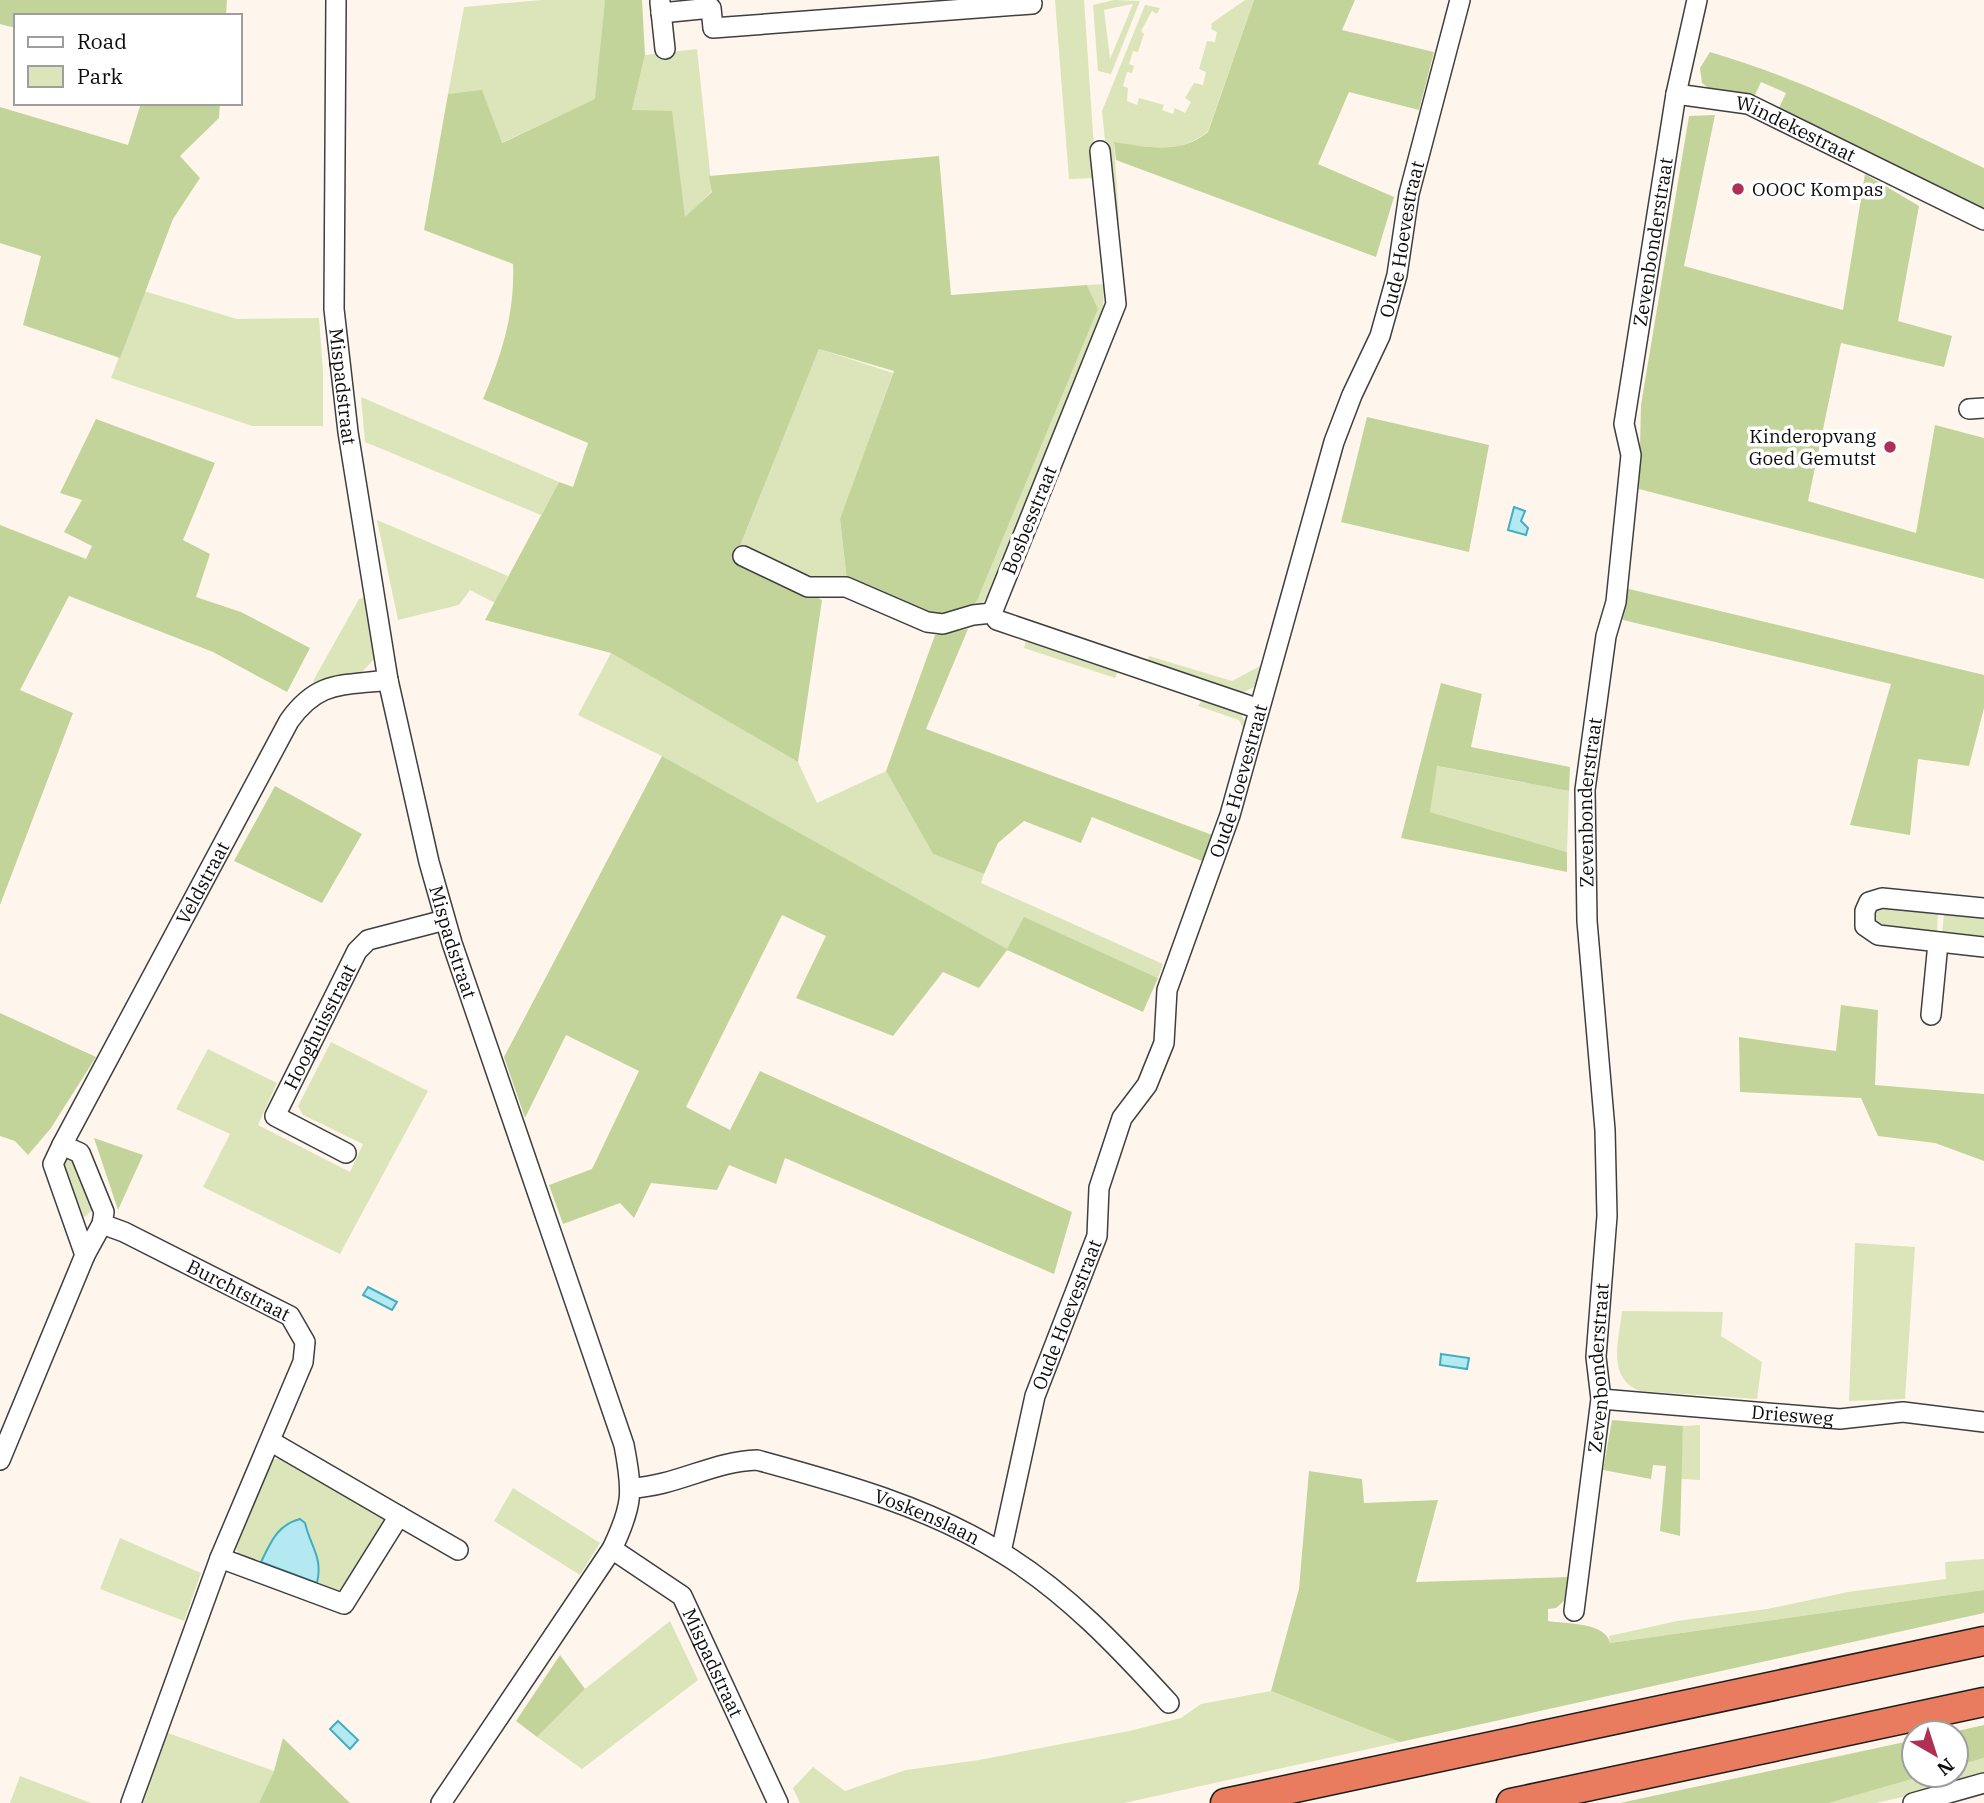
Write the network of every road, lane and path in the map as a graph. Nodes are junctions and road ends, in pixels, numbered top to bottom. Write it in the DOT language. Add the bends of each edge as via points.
graph roads {
  1 [pos="336,0"];
  2 [pos="1031,0"];
  3 [pos="1460,0"];
  4 [pos="1697,0"];
  5 [pos="660,6"];
  6 [pos="665,49"];
  7 [pos="1676,94"];
  8 [pos="1100,152"];
  9 [pos="1984,220"];
  10 [pos="743,556"];
  11 [pos="992,613"];
  12 [pos="388,680"];
  13 [pos="1259,709"];
  14 [pos="1984,908"];
  15 [pos="445,920"];
  16 [pos="1938,943"];
  17 [pos="1984,947"];
  18 [pos="1931,1015"];
  19 [pos="62,1145"];
  20 [pos="346,1153"];
  21 [pos="102,1224"];
  22 [pos="85,1255"];
  23 [pos="1601,1399"];
  24 [pos="1984,1422"];
  25 [pos="270,1441"];
  26 [pos="0,1461"];
  27 [pos="632,1488"];
  28 [pos="399,1516"];
  29 [pos="612,1549"];
  30 [pos="458,1550"];
  31 [pos="1001,1552"];
  32 [pos="220,1558"];
  33 [pos="1574,1611"];
  34 [pos="1984,1641"];
  35 [pos="1984,1702"];
  36 [pos="1169,1703"];
  37 [pos="1984,1783"];
  38 [pos="131,1803"];
  39 [pos="441,1803"];
  40 [pos="778,1803"];
  41 [pos="1225,1803"];
  42 [pos="1511,1803"];
  43 [pos="1913,1803"];
  1 -- 12 [label="street, Mispadstraat" via="334,309 348,432"];
  2 -- 5 [label="street" via="1032,4 713,28 711,8"];
  3 -- 13 [label="street, Oude Hoevestraat" via="1409,194 1397,275 1380,336 1334,442"];
  4 -- 7 [label="street, Zevenbonderstraat"];
  5 -- 6 [label="street"];
  7 -- 9 [label="street, Windekestraat" via="1748,104"];
  7 -- 23 [label="street, Zevenbonderstraat" via="1624,424 1630,456 1616,602 1606,636 1585,790 1587,921 1605,1130 1607,1216 1597,1357"];
  8 -- 11 [label="street, Bosbesstraat" via="1116,304"];
  10 -- 11 [label="street" via="808,587 846,587 926,622 943,624"];
  11 -- 13 [label="street" via="997,620"];
  12 -- 15 [label="street, Mispadstraat"];
  12 -- 19 [label="street, Veldstraat" via="328,688 304,700 289,721"];
  13 -- 31 [label="street, Oude Hoevestraat" via="1230,815 1167,990 1164,1043 1147,1085 1122,1118 1099,1188 1097,1236 1035,1396"];
  14 -- 16 [label="street" via="1882,898 1869,902 1865,926 1878,935"];
  15 -- 20 [label="street, Hooghuisstraat" via="368,940 357,951 275,1116"];
  15 -- 27 [label="street, Mispadstraat" via="624,1445"];
  16 -- 17 [label="street"];
  16 -- 18 [label="street"];
  19 -- 21 [label="street" via="80,1153 104,1212"];
  19 -- 22 [label="street, Veldstraat" via="53,1164"];
  21 -- 22 [label="street"];
  21 -- 25 [label="street, Burchtstraat" via="290,1316 299,1327 305,1342 303,1362"];
  22 -- 26 [label="street"];
  23 -- 24 [label="street, Driesweg" via="1840,1419 1903,1412"];
  23 -- 33 [label="street, Zevenbonderstraat"];
  25 -- 28 [label="street"];
  25 -- 32 [label="street, Burchtstraat"];
  27 -- 29 [label="street, Mispadstraat" via="625,1521"];
  27 -- 31 [label="street, Voskenslaan" via="656,1487 734,1461 757,1460 895,1500"];
  28 -- 30 [label="street"];
  28 -- 32 [label="street" via="344,1604"];
  29 -- 39 [label="street"];
  29 -- 40 [label="street, Mispadstraat" via="682,1596"];
  31 -- 36 [label="street, Voskenslaan" via="1070,1601"];
  32 -- 38 [label="street, Burchtstraat"];
  34 -- 41 [label="highway"];
  35 -- 42 [label="highway"];
  37 -- 43 [label="street"];
}
